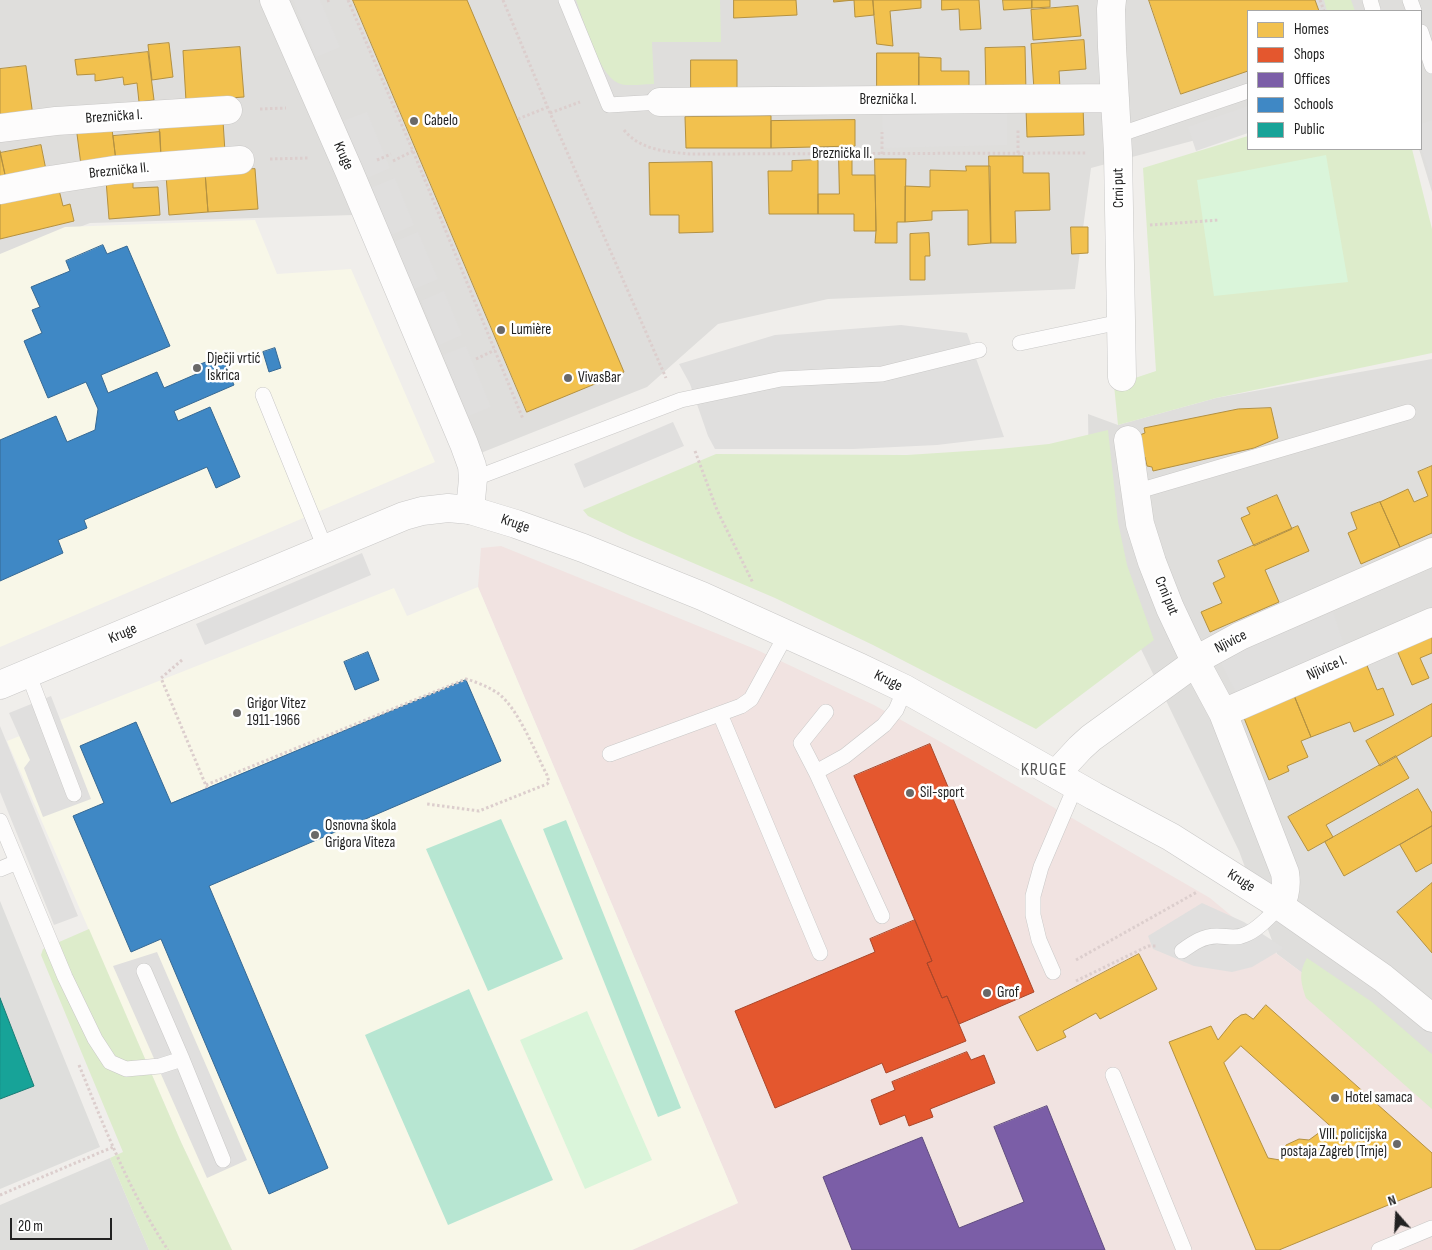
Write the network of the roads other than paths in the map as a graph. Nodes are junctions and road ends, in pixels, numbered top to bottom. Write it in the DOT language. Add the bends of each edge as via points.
graph roads {
  1 [pos="274,0"];
  2 [pos="566,0"];
  3 [pos="1112,0"];
  4 [pos="1422,36"];
  5 [pos="1432,66"];
  6 [pos="1247,91"];
  7 [pos="1116,98"];
  8 [pos="660,102"];
  9 [pos="228,110"];
  10 [pos="0,128"];
  11 [pos="1118,135"];
  12 [pos="240,160"];
  13 [pos="0,190"];
  14 [pos="1120,322"];
  15 [pos="1020,343"];
  16 [pos="979,350"];
  17 [pos="1122,377"];
  18 [pos="262,395"];
  19 [pos="1408,412"];
  20 [pos="1128,440"];
  21 [pos="474,479"];
  22 [pos="1135,492"];
  23 [pos="470,510"];
  24 [pos="325,548"];
  25 [pos="1432,552"];
  26 [pos="1432,622"];
  27 [pos="787,633"];
  28 [pos="1195,661"];
  29 [pos="28,673"];
  30 [pos="0,685"];
  31 [pos="905,689"];
  32 [pos="826,712"];
  33 [pos="720,714"];
  34 [pos="1223,714"];
  35 [pos="610,754"];
  36 [pos="816,772"];
  37 [pos="1066,779"];
  38 [pos="74,794"];
  39 [pos="0,821"];
  40 [pos="17,862"];
  41 [pos="0,869"];
  42 [pos="1280,906"];
  43 [pos="882,916"];
  44 [pos="1182,951"];
  45 [pos="820,953"];
  46 [pos="144,971"];
  47 [pos="1053,972"];
  48 [pos="1432,1018"];
  49 [pos="182,1059"];
  50 [pos="1113,1075"];
  51 [pos="223,1160"];
  52 [pos="1432,1228"];
  53 [pos="1184,1250"];
  54 [pos="1379,1250"];
  1 -- 21 [label="street, Kruge" via="464,444"];
  2 -- 8 [label="lane" via="606,99"];
  3 -- 7 [label="street, Crni put"];
  4 -- 5 [label="lane"];
  6 -- 11 [label="lane"];
  7 -- 8 [label="street, Breznička I."];
  7 -- 11 [label="street, Crni put"];
  9 -- 10 [label="street, Breznička I."];
  11 -- 14 [label="street, Crni put"];
  12 -- 13 [label="street, Breznička II." via="114,170"];
  14 -- 15 [label="lane"];
  14 -- 17 [label="street, Crni put"];
  16 -- 21 [label="lane" via="882,374 781,379 681,400"];
  18 -- 24 [label="lane"];
  19 -- 22 [label="lane"];
  20 -- 22 [label="street, Crni put"];
  21 -- 23 [label="street, Kruge"];
  22 -- 28 [label="street, Crni put" via="1140,524 1152,562"];
  23 -- 24 [label="street, Kruge" via="422,511"];
  23 -- 27 [label="street, Kruge" via="583,548"];
  24 -- 29 [label="street, Kruge"];
  25 -- 28 [label="street, Njivice" via="1240,636"];
  26 -- 34 [label="street, Njivice I."];
  27 -- 31 [label="street, Kruge"];
  27 -- 33 [label="lane" via="751,699"];
  28 -- 34 [label="street"];
  28 -- 37 [label="street, Njivice" via="1080,748"];
  29 -- 30 [label="street, Kruge"];
  29 -- 38 [label="lane"];
  31 -- 36 [label="lane" via="896,710 884,725 846,756"];
  31 -- 37 [label="street, Kruge"];
  32 -- 36 [label="lane" via="801,742"];
  33 -- 35 [label="lane"];
  33 -- 45 [label="lane"];
  34 -- 42 [label="street" via="1285,873 1285,895"];
  36 -- 43 [label="lane"];
  37 -- 42 [label="street, Kruge" via="1171,837"];
  37 -- 47 [label="lane" via="1033,896 1037,932"];
  39 -- 40 [label="lane"];
  40 -- 41 [label="lane"];
  40 -- 49 [label="lane" via="70,986 95,1039 110,1062 126,1069 160,1066"];
  42 -- 44 [label="lane" via="1246,935 1208,937"];
  42 -- 48 [label="street, Kruge" via="1383,978"];
  46 -- 49 [label="lane"];
  49 -- 51 [label="lane"];
  50 -- 53 [label="lane"];
  52 -- 54 [label="lane"];
}
